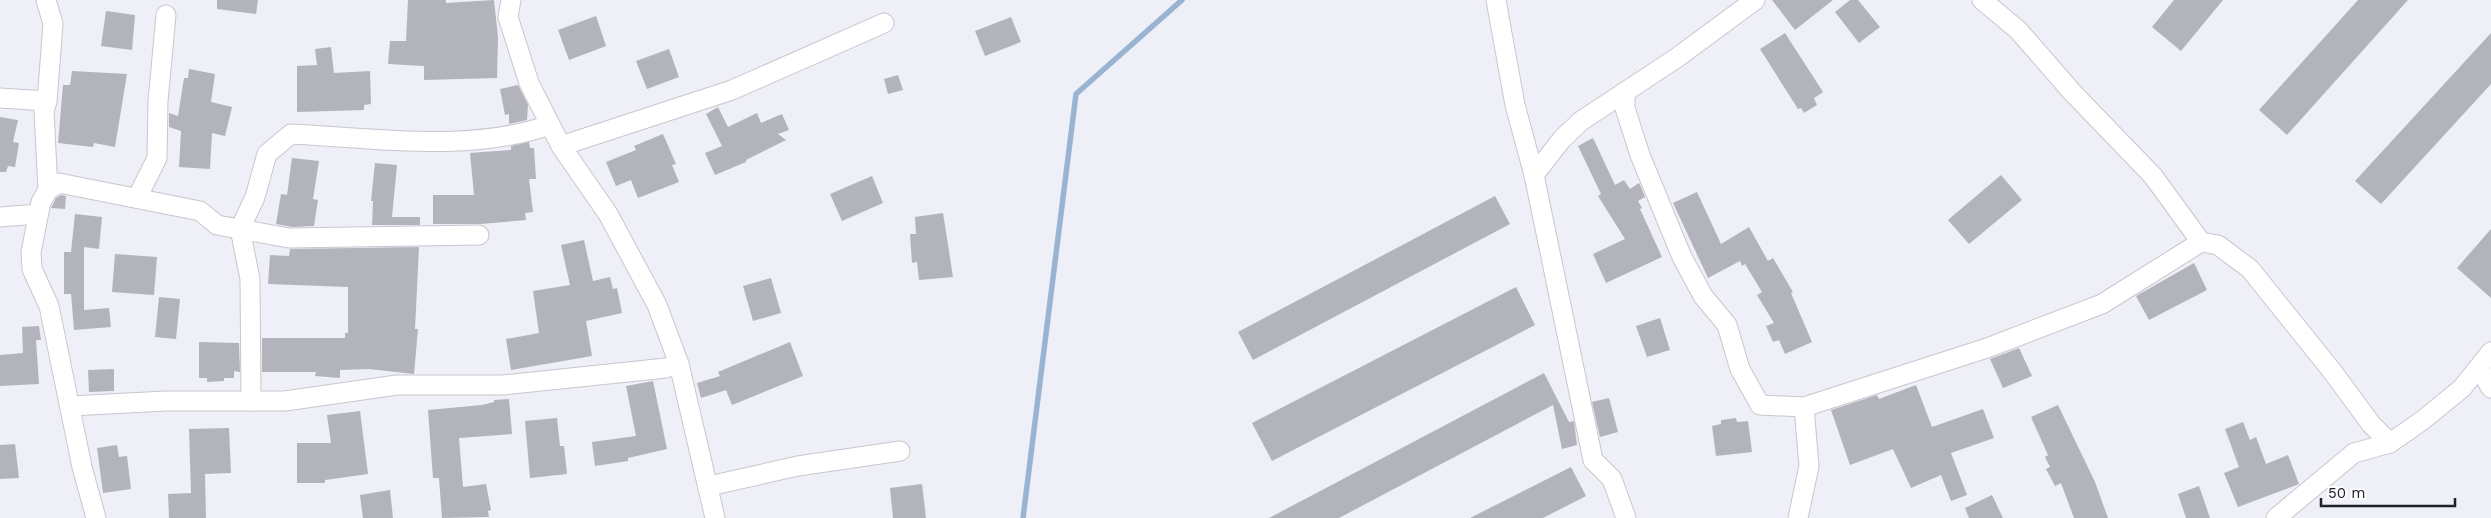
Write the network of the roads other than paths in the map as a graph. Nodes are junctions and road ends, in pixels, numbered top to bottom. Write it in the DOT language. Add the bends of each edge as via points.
graph roads {
  1 [pos="46,0"];
  2 [pos="511,0"];
  3 [pos="1496,0"];
  4 [pos="1755,0"];
  5 [pos="1982,0"];
  6 [pos="166,15"];
  7 [pos="884,23"];
  8 [pos="1625,92"];
  9 [pos="0,98"];
  10 [pos="47,101"];
  11 [pos="550,125"];
  12 [pos="561,146"];
  13 [pos="1534,175"];
  14 [pos="48,190"];
  15 [pos="137,198"];
  16 [pos="38,214"];
  17 [pos="0,217"];
  18 [pos="240,229"];
  19 [pos="479,235"];
  20 [pos="2201,242"];
  21 [pos="2491,352"];
  22 [pos="679,364"];
  23 [pos="2479,367"];
  24 [pos="2491,388"];
  25 [pos="251,401"];
  26 [pos="70,406"];
  27 [pos="1804,407"];
  28 [pos="2390,443"];
  29 [pos="900,451"];
  30 [pos="709,486"];
  31 [pos="96,518"];
  32 [pos="715,518"];
  33 [pos="1626,518"];
  34 [pos="1798,518"];
  35 [pos="2276,518"];
  1 -- 10 [label="street" via="54,24"];
  2 -- 11 [label="street" via="508,17 530,83"];
  3 -- 13 [label="street" via="1515,104"];
  4 -- 8 [label="street"];
  5 -- 20 [label="street" via="2018,30 2153,176"];
  6 -- 15 [label="street" via="158,101 157,158"];
  7 -- 12 [label="street" via="732,90"];
  8 -- 13 [label="street" via="1562,139"];
  8 -- 27 [label="street" via="1625,108 1640,155 1682,256 1703,296 1727,325 1740,369 1760,405"];
  9 -- 10 [label="street"];
  10 -- 14 [label="street" via="44,111"];
  11 -- 12 [label="street"];
  11 -- 18 [label="street" via="521,135 466,142 291,134 267,154 256,198"];
  12 -- 22 [label="street" via="608,214 657,305"];
  13 -- 33 [label="street" via="1594,460 1612,479"];
  14 -- 15 [label="street" via="59,183"];
  14 -- 16 [label="street"];
  15 -- 18 [label="street" via="200,211 217,225"];
  16 -- 17 [label="street"];
  16 -- 26 [label="street" via="31,252 32,269 49,306"];
  18 -- 19 [label="street" via="289,238"];
  18 -- 25 [label="street" via="250,279"];
  20 -- 27 [label="street" via="2102,304 1987,348"];
  20 -- 28 [label="street" via="2218,246 2250,269 2371,424"];
  21 -- 23 [label="street"];
  22 -- 25 [label="street" via="503,385 397,385 285,401"];
  22 -- 30 [label="street"];
  23 -- 24 [label="street"];
  23 -- 28 [label="street" via="2462,388"];
  25 -- 26 [label="street"];
  26 -- 31 [label="street"];
  27 -- 34 [label="street" via="1809,466"];
  28 -- 35 [label="street" via="2354,453"];
  29 -- 30 [label="street" via="798,466"];
  30 -- 32 [label="street"];
}
